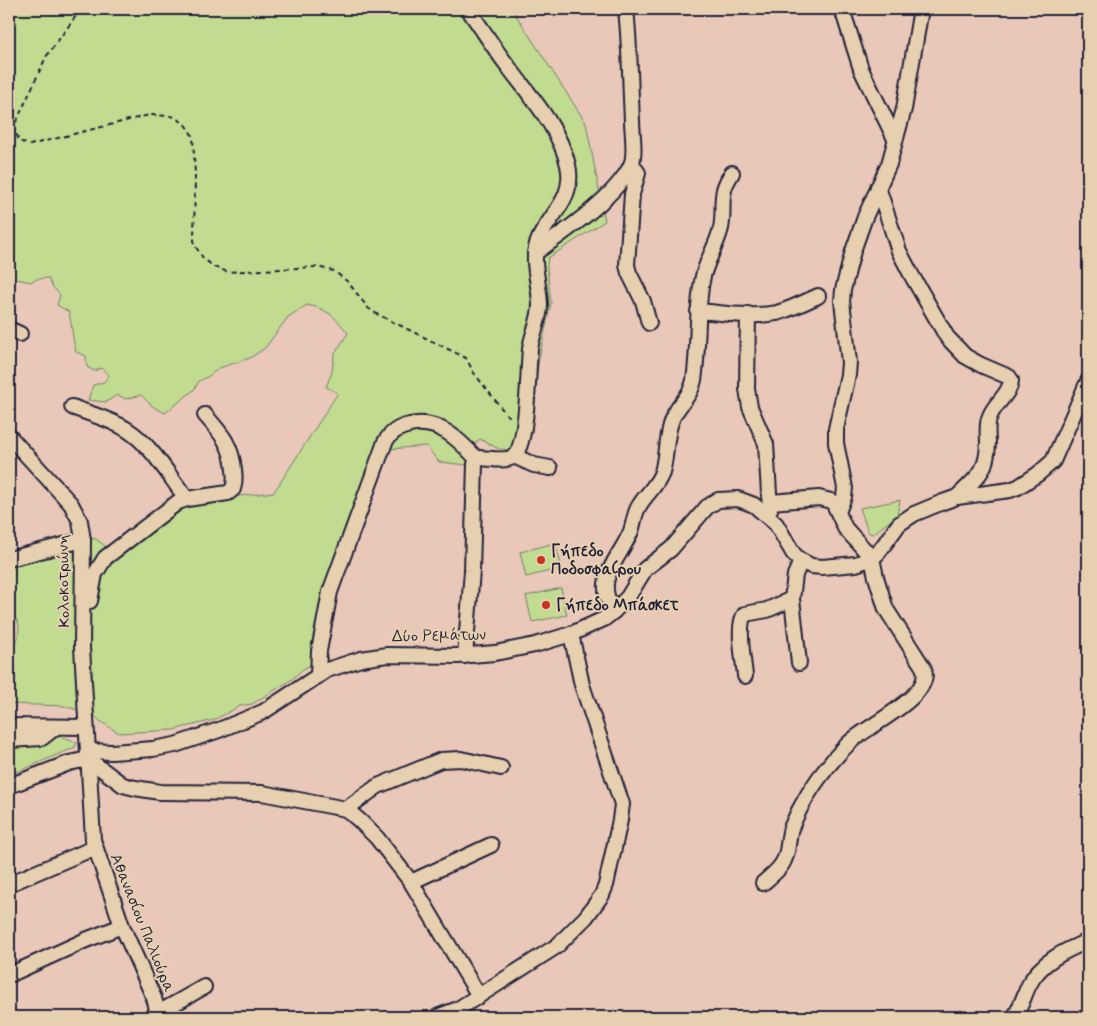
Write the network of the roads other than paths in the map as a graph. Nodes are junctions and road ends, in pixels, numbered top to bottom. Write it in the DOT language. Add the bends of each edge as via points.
graph roads {
  1 [pos="468,9"];
  2 [pos="626,9"];
  3 [pos="842,9"];
  4 [pos="921,9"];
  5 [pos="895,139"];
  6 [pos="632,164"];
  7 [pos="732,173"];
  8 [pos="878,187"];
  9 [pos="536,253"];
  10 [pos="818,296"];
  11 [pos="698,311"];
  12 [pos="748,314"];
  13 [pos="649,323"];
  14 [pos="1088,381"];
  15 [pos="72,407"];
  16 [pos="205,415"];
  17 [pos="9,436"];
  18 [pos="514,456"];
  19 [pos="477,459"];
  20 [pos="550,468"];
  21 [pos="957,498"];
  22 [pos="187,499"];
  23 [pos="770,509"];
  24 [pos="838,512"];
  25 [pos="83,540"];
  26 [pos="872,558"];
  27 [pos="9,559"];
  28 [pos="801,561"];
  29 [pos="792,599"];
  30 [pos="614,611"];
  31 [pos="572,634"];
  32 [pos="465,656"];
  33 [pos="799,663"];
  34 [pos="83,665"];
  35 [pos="318,676"];
  36 [pos="745,676"];
  37 [pos="9,726"];
  38 [pos="56,727"];
  39 [pos="86,727"];
  40 [pos="9,740"];
  41 [pos="88,755"];
  42 [pos="501,768"];
  43 [pos="9,786"];
  44 [pos="346,809"];
  45 [pos="491,845"];
  46 [pos="94,848"];
  47 [pos="411,882"];
  48 [pos="9,884"];
  49 [pos="763,884"];
  50 [pos="122,926"];
  51 [pos="1088,941"];
  52 [pos="9,975"];
  53 [pos="204,987"];
  54 [pos="479,996"];
  55 [pos="156,1016"];
  56 [pos="437,1017"];
  57 [pos="1014,1017"];
  1 -- 9 [label="street" via="543,111 568,164 564,198 539,239"];
  2 -- 6 [label="street"];
  3 -- 5 [label="street" via="861,69"];
  4 -- 5 [label="street" via="904,109"];
  5 -- 8 [label="street" via="889,164"];
  6 -- 9 [label="street" via="612,192"];
  6 -- 13 [label="street" via="638,173 632,194 627,265"];
  7 -- 11 [label="street" via="724,190 721,228 705,267"];
  8 -- 21 [label="street" via="899,252 947,337 965,356 1009,376 1011,380 1010,387 989,419 988,458 983,471"];
  8 -- 24 [label="street" via="853,251 843,290 849,368 835,436 845,488"];
  9 -- 18 [label="street" via="540,305 530,350 524,431"];
  10 -- 12 [label="street" via="777,313"];
  11 -- 12 [label="street"];
  11 -- 30 [label="street" via="692,389 671,422 658,481 638,508 630,533 615,556 607,577 607,596"];
  12 -- 23 [label="street" via="748,395 766,444"];
  14 -- 21 [label="street" via="1049,465 1010,490"];
  15 -- 22 [label="street" via="114,422 135,435"];
  16 -- 22 [label="street" via="229,446 235,485 228,493"];
  17 -- 25 [label="street, Κολοκοτρώνη" via="71,504 79,518"];
  18 -- 19 [label="street"];
  18 -- 20 [label="street"];
  19 -- 32 [label="street" via="474,464 472,572"];
  19 -- 35 [label="street" via="451,434 430,424 416,423 390,434 330,592 318,650"];
  21 -- 26 [label="street" via="914,514 899,524"];
  22 -- 34 [label="street" via="169,508 112,552 98,568 90,593 90,650"];
  23 -- 24 [label="street" via="795,499 823,498 831,501"];
  23 -- 28 [label="street, Δύο Ρεμάτων" via="793,553"];
  23 -- 30 [label="street, Δύο Ρεμάτων" via="738,499 714,502 671,549 645,569 628,597"];
  24 -- 26 [label="street" via="845,528"];
  25 -- 27 [label="street"];
  25 -- 34 [label="street, Κολοκοτρώνη"];
  26 -- 28 [label="street" via="856,564 822,567"];
  26 -- 49 [label="street" via="886,609 926,672 926,680 895,712 850,742 821,775 791,828 785,858"];
  28 -- 29 [label="street"];
  29 -- 33 [label="street"];
  29 -- 36 [label="street" via="743,616"];
  30 -- 31 [label="street, Δύο Ρεμάτων"];
  31 -- 32 [label="street, Δύο Ρεμάτων" via="516,650"];
  31 -- 54 [label="street" via="582,685 622,804 608,877 602,895 586,917 557,946"];
  32 -- 35 [label="street, Δύο Ρεμάτων" via="378,656 337,666"];
  34 -- 39 [label="street, Κολοκοτρώνη"];
  35 -- 41 [label="street, Δύο Ρεμάτων" via="259,714 195,738 153,749"];
  37 -- 38 [label="street"];
  38 -- 39 [label="street"];
  38 -- 40 [label="street" via="42,738"];
  39 -- 41 [label="street, Κολοκοτρώνη"];
  41 -- 43 [label="street, Δύο Ρεμάτων"];
  41 -- 44 [label="street" via="124,785 142,789 262,793"];
  41 -- 46 [label="street, Αθανασίου Παλιούρα"];
  42 -- 44 [label="street" via="461,759 441,760 378,786"];
  44 -- 47 [label="street" via="377,838"];
  45 -- 47 [label="street"];
  46 -- 48 [label="street"];
  46 -- 50 [label="street, Αθανασίου Παλιούρα"];
  47 -- 54 [label="street"];
  50 -- 52 [label="street"];
  50 -- 55 [label="street, Αθανασίου Παλιούρα" via="154,998"];
  51 -- 57 [label="street" via="1054,958 1038,971"];
  53 -- 55 [label="street"];
  54 -- 56 [label="street"];
}
